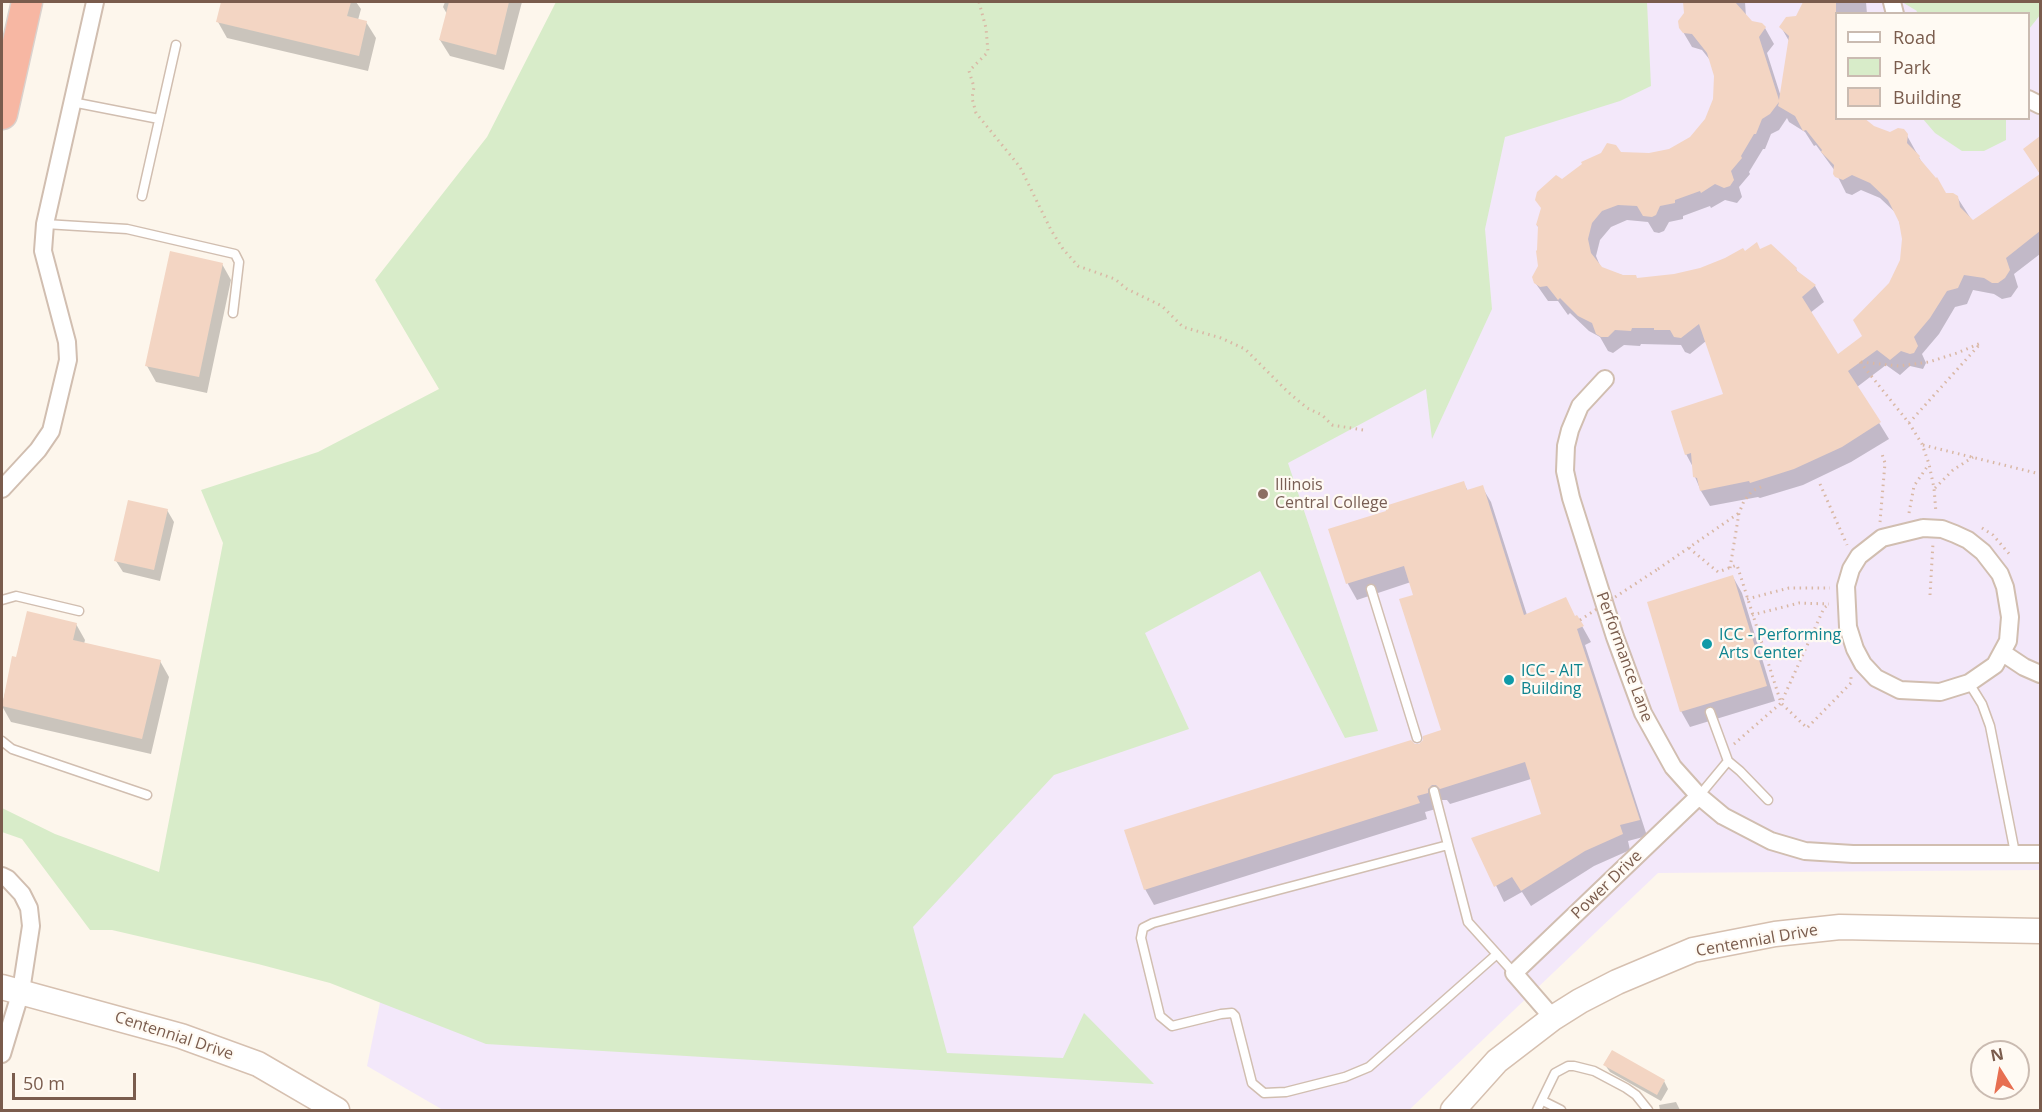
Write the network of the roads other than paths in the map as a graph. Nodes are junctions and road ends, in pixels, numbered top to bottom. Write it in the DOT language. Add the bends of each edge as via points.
graph roads {
  1 [pos="27,2"];
  2 [pos="95,2"];
  3 [pos="176,45"];
  4 [pos="72,102"];
  5 [pos="2,114"];
  6 [pos="159,119"];
  7 [pos="142,196"];
  8 [pos="45,224"];
  9 [pos="233,313"];
  10 [pos="1605,379"];
  11 [pos="2,489"];
  12 [pos="1371,589"];
  13 [pos="2,600"];
  14 [pos="79,611"];
  15 [pos="2003,653"];
  16 [pos="2040,674"];
  17 [pos="1969,683"];
  18 [pos="1710,712"];
  19 [pos="1417,738"];
  20 [pos="2,741"];
  21 [pos="1726,757"];
  22 [pos="1434,791"];
  23 [pos="147,795"];
  24 [pos="1699,796"];
  25 [pos="1768,800"];
  26 [pos="1448,845"];
  27 [pos="2015,854"];
  28 [pos="2040,854"];
  29 [pos="2,876"];
  30 [pos="2040,931"];
  31 [pos="1497,954"];
  32 [pos="1514,973"];
  33 [pos="11,989"];
  34 [pos="1552,1018"];
  35 [pos="2,1054"];
  36 [pos="1543,1101"];
  37 [pos="337,1110"];
  38 [pos="1453,1110"];
  39 [pos="1537,1110"];
  40 [pos="1561,1110"];
  41 [pos="1648,1110"];
  1 -- 5 [label="highway"];
  2 -- 4 [label="street"];
  3 -- 6 [label="lane"];
  4 -- 6 [label="lane"];
  4 -- 8 [label="street"];
  6 -- 7 [label="lane"];
  8 -- 9 [label="lane" via="127,229 235,254 239,262"];
  8 -- 11 [label="street" via="43,251 67,342 68,360 51,431"];
  10 -- 24 [label="street, Performance Lane" via="1580,406 1570,430 1565,471 1571,498 1642,713 1673,767"];
  12 -- 19 [label="lane"];
  13 -- 14 [label="lane" via="16,596"];
  15 -- 16 [label="street"];
  15 -- 17 [label="street" via="1995,665"];
  15 -- 17 [label="street" via="2010,617 2005,587 1983,552 1968,540 1934,528 1913,530 1882,538 1859,556 1846,586 1848,627 1863,664 1876,678 1900,690 1940,692"];
  17 -- 27 [label="lane" via="1990,726"];
  18 -- 21 [label="lane"];
  20 -- 23 [label="lane" via="12,749"];
  21 -- 24 [label="lane"];
  21 -- 25 [label="lane"];
  22 -- 26 [label="lane"];
  24 -- 27 [label="street, Performance Lane" via="1723,816 1771,841 1805,851"];
  24 -- 32 [label="street, Power Drive"];
  26 -- 31 [label="lane" via="1468,922"];
  26 -- 31 [label="lane" via="1143,928 1141,938 1160,1016 1172,1026 1232,1013 1252,1083 1264,1093 1286,1092 1369,1067"];
  27 -- 28 [label="street, Performance Lane"];
  29 -- 33 [label="street" via="21,894 29,908 31,926"];
  30 -- 34 [label="main road, Centennial Drive" via="1840,927 1774,934 1693,950 1617,982"];
  31 -- 32 [label="lane"];
  32 -- 34 [label="street"];
  33 -- 35 [label="street"];
  33 -- 37 [label="main road, Centennial Drive" via="181,1036 258,1064"];
  34 -- 38 [label="main road, Centennial Drive" via="1497,1061"];
  36 -- 39 [label="lane"];
  36 -- 40 [label="lane"];
  36 -- 41 [label="lane" via="1556,1073 1574,1066 1594,1071 1626,1088"];
}
